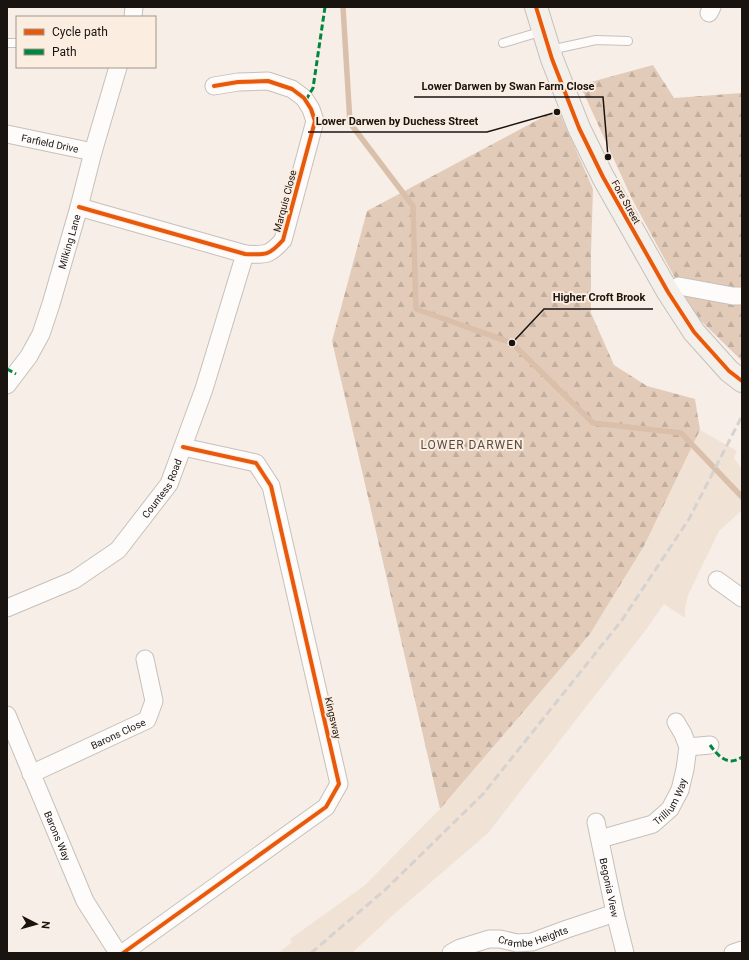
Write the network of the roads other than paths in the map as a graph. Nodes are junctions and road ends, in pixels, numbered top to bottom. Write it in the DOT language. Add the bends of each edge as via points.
graph roads {
  1 [pos="536,7"];
  2 [pos="546,40"];
  3 [pos="628,41"];
  4 [pos="503,43"];
  5 [pos="116,68"];
  6 [pos="214,86"];
  7 [pos="7,134"];
  8 [pos="93,152"];
  9 [pos="79,207"];
  10 [pos="245,254"];
  11 [pos="668,292"];
  12 [pos="742,296"];
  13 [pos="742,381"];
  14 [pos="7,385"];
  15 [pos="183,447"];
  16 [pos="717,580"];
  17 [pos="742,598"];
  18 [pos="7,608"];
  19 [pos="145,659"];
  20 [pos="7,714"];
  21 [pos="676,722"];
  22 [pos="710,745"];
  23 [pos="688,747"];
  24 [pos="31,774"];
  25 [pos="596,822"];
  26 [pos="600,839"];
  27 [pos="615,913"];
  28 [pos="742,950"];
  29 [pos="118,953"];
  30 [pos="123,953"];
  31 [pos="451,953"];
  32 [pos="625,953"];
  33 [pos="733,953"];
  1 -- 2 [label="main road, Fore Street"];
  2 -- 3 [label="lane"];
  2 -- 4 [label="lane"];
  2 -- 11 [label="main road, Fore Street" via="579,128 603,177"];
  5 -- 8 [label="street, Milking Lane"];
  6 -- 10 [label="street, Marquis Close" via="268,81 292,89 304,98 315,121 283,240 275,250 263,255"];
  7 -- 8 [label="street, Farfield Drive"];
  8 -- 9 [label="street, Milking Lane"];
  9 -- 10 [label="street, Marquis Close"];
  9 -- 14 [label="street, Milking Lane" via="41,334 29,356"];
  10 -- 15 [label="street, Countess Road" via="204,389"];
  11 -- 12 [label="street" via="679,286"];
  11 -- 13 [label="main road, Fore Street" via="694,332 729,371"];
  15 -- 18 [label="street, Countess Road" via="169,484 118,550 74,580"];
  15 -- 30 [label="street, Kingsway" via="256,464 272,486 339,784 326,808"];
  16 -- 17 [label="street"];
  19 -- 24 [label="street, Barons Close" via="154,701 147,720"];
  20 -- 24 [label="street, Barons Way"];
  21 -- 23 [label="street"];
  22 -- 23 [label="street"];
  23 -- 26 [label="street, Trillium Way" via="680,790 670,809 654,824"];
  24 -- 29 [label="street, Barons Way" via="85,901"];
  25 -- 26 [label="street, Begonia View"];
  26 -- 27 [label="street, Begonia View"];
  27 -- 31 [label="street, Crambe Heights" via="532,942 517,943 488,939"];
  27 -- 32 [label="street, Begonia View"];
  28 -- 33 [label="street"];
}
